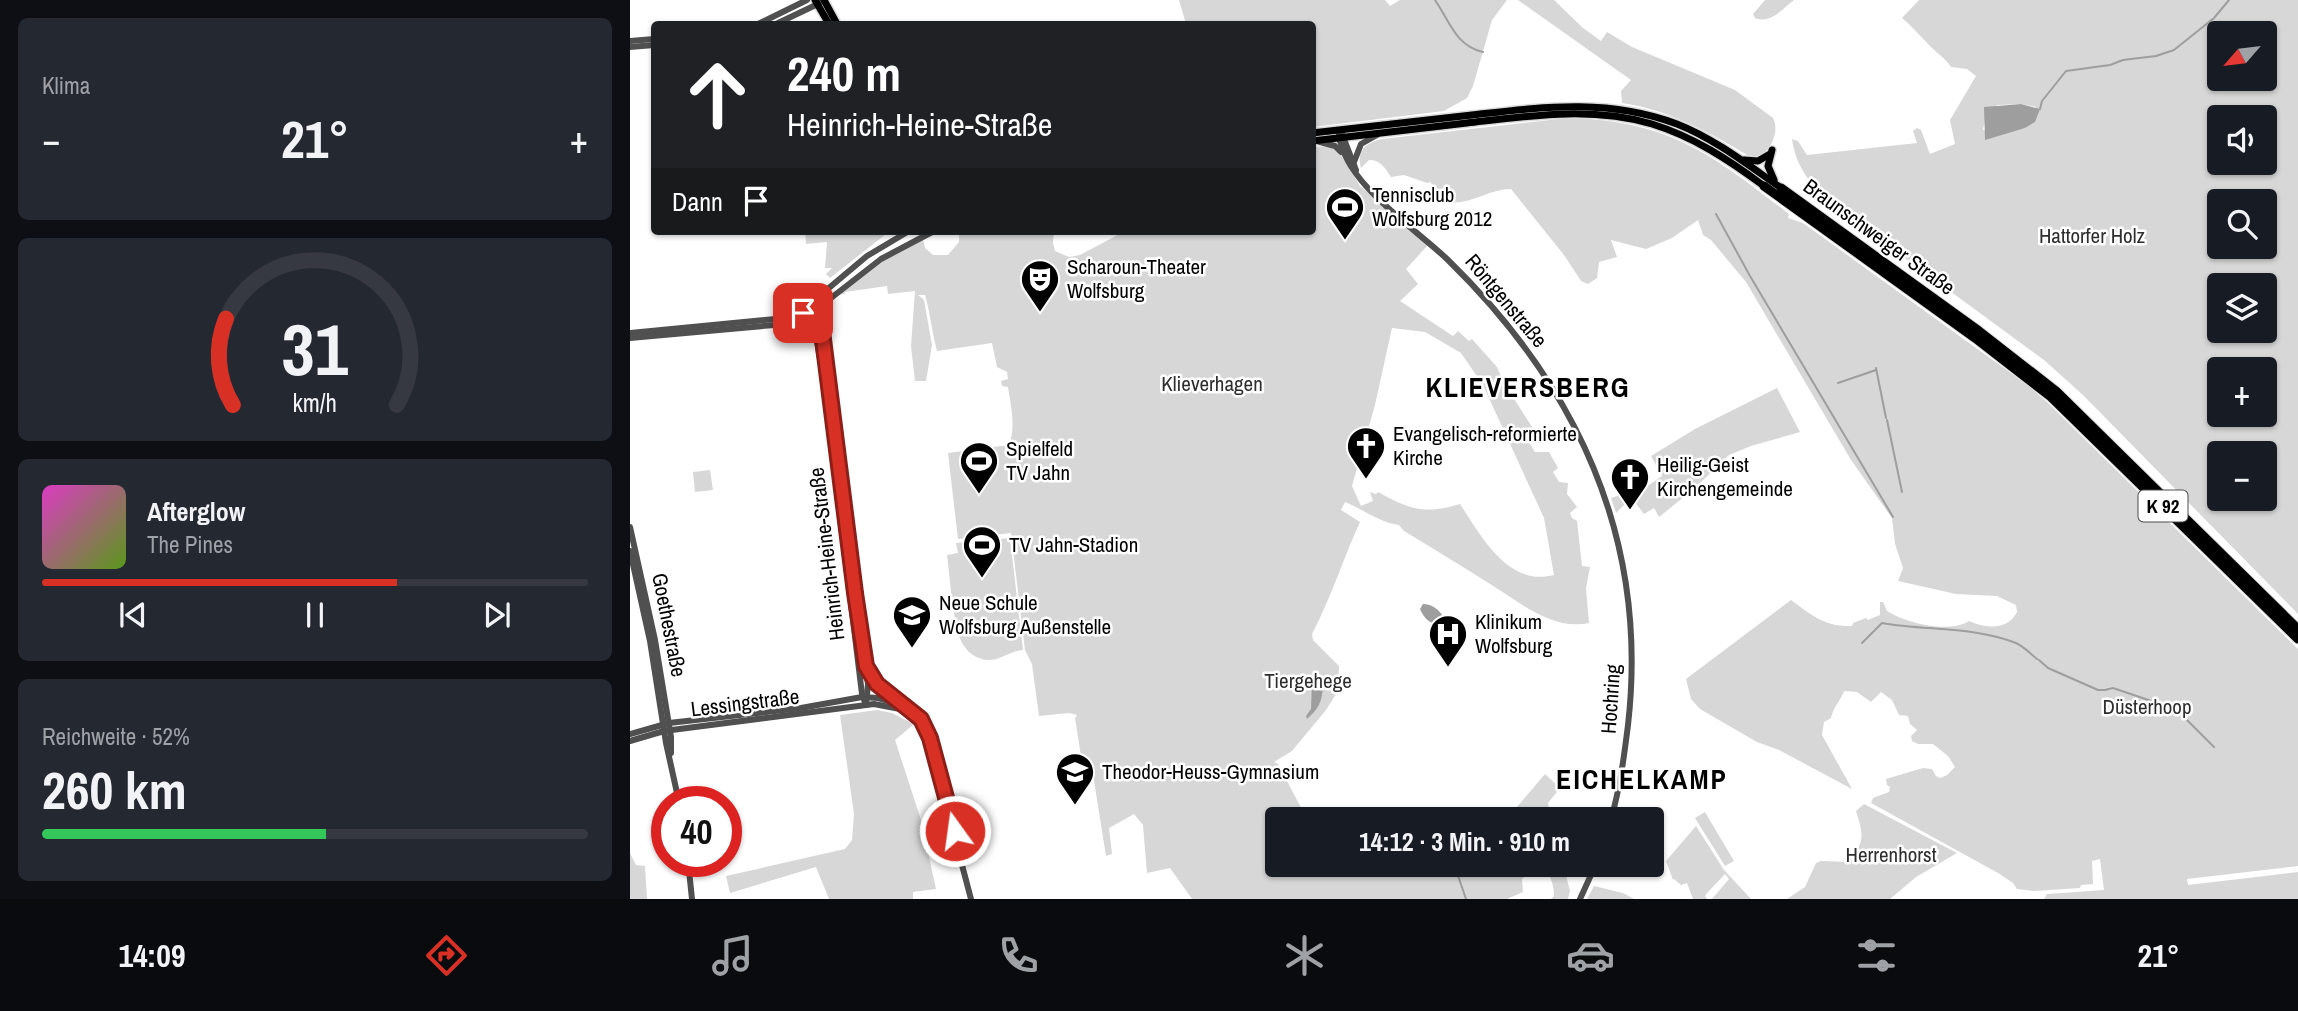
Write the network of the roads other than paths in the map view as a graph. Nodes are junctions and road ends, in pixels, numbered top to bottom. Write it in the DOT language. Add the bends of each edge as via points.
graph roads {
  1 [pos="807,0"];
  2 [pos="820,1"];
  3 [pos="764,21"];
  4 [pos="782,21"];
  5 [pos="828,21"];
  6 [pos="834,21"];
  7 [pos="651,39"];
  8 [pos="630,41"];
  9 [pos="651,45"];
  10 [pos="630,47"];
  11 [pos="1394,131"];
  12 [pos="1316,133"];
  13 [pos="1340,135"];
  14 [pos="1316,140"];
  15 [pos="1316,142"];
  16 [pos="1741,159"];
  17 [pos="1351,163"];
  18 [pos="1764,186"];
  19 [pos="1781,188"];
  20 [pos="898,235"];
  21 [pos="919,235"];
  22 [pos="925,235"];
  23 [pos="910,242"];
  24 [pos="822,292"];
  25 [pos="824,304"];
  26 [pos="797,314"];
  27 [pos="812,315"];
  28 [pos="790,322"];
  29 [pos="818,330"];
  30 [pos="630,333"];
  31 [pos="630,338"];
  32 [pos="630,527"];
  33 [pos="630,551"];
  34 [pos="1631,622"];
  35 [pos="2298,629"];
  36 [pos="2298,639"];
  37 [pos="866,666"];
  38 [pos="866,700"];
  39 [pos="910,710"];
  40 [pos="666,727"];
  41 [pos="927,732"];
  42 [pos="630,734"];
  43 [pos="630,741"];
  44 [pos="676,786"];
  45 [pos="1614,807"];
  46 [pos="690,877"];
  47 [pos="1590,877"];
  48 [pos="692,899"];
  49 [pos="971,899"];
  50 [pos="1580,899"];
  1 -- 3 [label="street"];
  2 -- 4 [label="street"];
  2 -- 5 [label="main road"];
  2 -- 6 [label="main road"];
  7 -- 8 [label="street"];
  9 -- 10 [label="street"];
  11 -- 13 [label="main road, Braunschweiger Straße / K 92"];
  11 -- 17 [label="street" via="1364,141"];
  11 -- 18 [label="main road, Braunschweiger Straße / K 92" via="1567,113 1627,118 1677,132"];
  12 -- 13 [label="main road, Braunschweiger Straße / K 92"];
  13 -- 14 [label="main road, Braunschweiger Straße / K 92"];
  13 -- 16 [label="main road, Braunschweiger Straße / K 92" via="1518,110 1599,106 1679,125"];
  13 -- 17 [label="street, Röntgenstraße"];
  15 -- 17 [label="street" via="1335,146"];
  16 -- 19 [label="main road, Braunschweiger Straße / K 92"];
  16 -- 19 [label="main road" via="1758,161 1771,152 1769,171"];
  17 -- 34 [label="street, Röntgenstraße" via="1366,187 1471,283 1524,346 1558,398 1606,498 1619,539"];
  18 -- 36 [label="highway, Braunschweiger Straße / K 92" via="2041,388"];
  19 -- 35 [label="highway, Braunschweiger Straße / K 92" via="2046,382"];
  20 -- 24 [label="street"];
  21 -- 23 [label="street"];
  22 -- 23 [label="street"];
  23 -- 25 [label="street" via="865,270"];
  24 -- 26 [label="street"];
  24 -- 27 [label="street"];
  25 -- 27 [label="street"];
  25 -- 29 [label="street, Heinrich-Heine-Straße"];
  26 -- 27 [label="street"];
  26 -- 30 [label="street" via="776,320"];
  27 -- 28 [label="street"];
  27 -- 29 [label="street, Heinrich-Heine-Straße"];
  28 -- 29 [label="street" via="809,323"];
  28 -- 31 [label="street"];
  29 -- 37 [label="street, Heinrich-Heine-Straße"];
  29 -- 38 [label="street, Heinrich-Heine-Straße"];
  32 -- 40 [label="street, Goethestraße" via="656,640"];
  33 -- 40 [label="street, Goethestraße"];
  34 -- 45 [label="street, Hochring" via="1630,706"];
  37 -- 38 [label="street, Heinrich-Heine-Straße"];
  37 -- 39 [label="street, Heinrich-Heine-Straße" via="877,684"];
  38 -- 39 [label="street" via="889,700"];
  38 -- 40 [label="street, Lessingstraße"];
  38 -- 41 [label="street" via="900,709"];
  39 -- 41 [label="street, Heinrich-Heine-Straße"];
  40 -- 42 [label="street, Lessingstraße"];
  40 -- 43 [label="street, Lessingstraße"];
  40 -- 44 [label="street"];
  41 -- 49 [label="street"];
  46 -- 48 [label="street"];
  47 -- 50 [label="street"];
}
